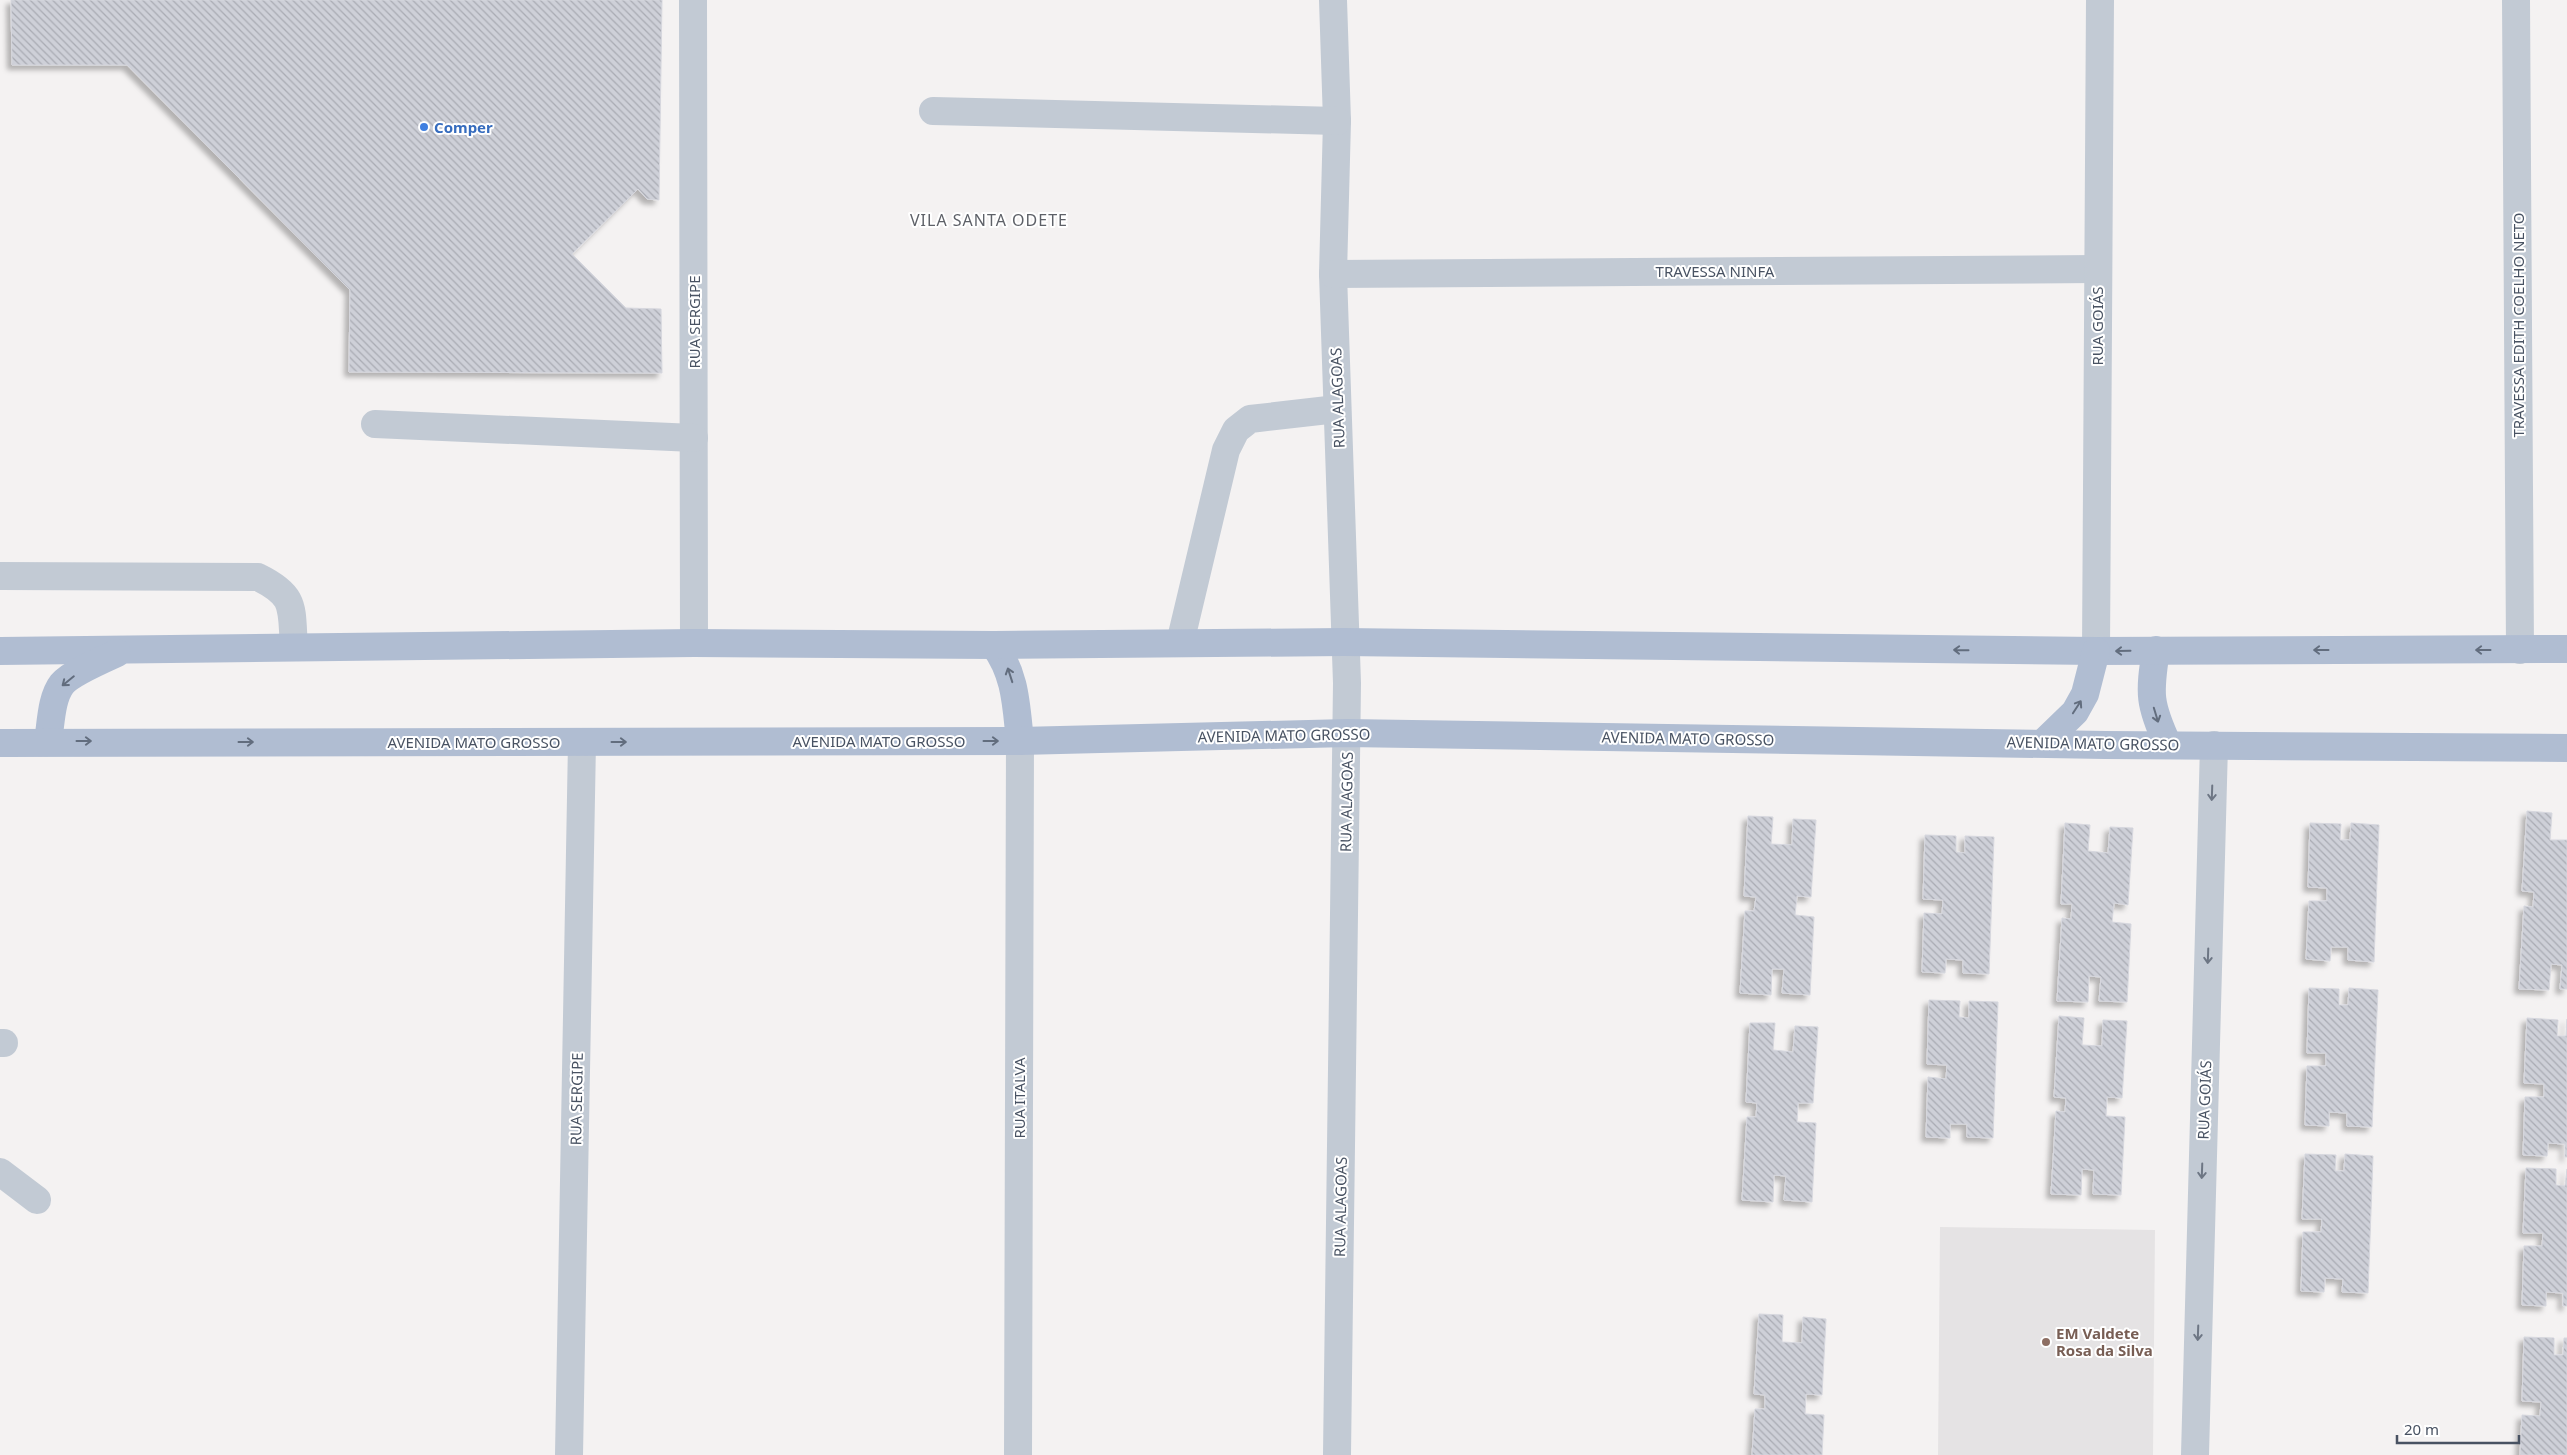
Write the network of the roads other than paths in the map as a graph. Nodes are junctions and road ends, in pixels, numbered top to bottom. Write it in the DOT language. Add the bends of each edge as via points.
graph roads {
  1 [pos="693,0"];
  2 [pos="1333,0"];
  3 [pos="2100,0"];
  4 [pos="2516,0"];
  5 [pos="933,111"];
  6 [pos="1338,121"];
  7 [pos="2097,269"];
  8 [pos="1333,274"];
  9 [pos="1337,409"];
  10 [pos="374,424"];
  11 [pos="694,438"];
  12 [pos="0,576"];
  13 [pos="1344,642"];
  14 [pos="694,643"];
  15 [pos="1180,643"];
  16 [pos="994,644"];
  17 [pos="294,647"];
  18 [pos="126,649"];
  19 [pos="2567,649"];
  20 [pos="2156,650"];
  21 [pos="2520,650"];
  22 [pos="0,651"];
  23 [pos="2096,651"];
  24 [pos="1346,733"];
  25 [pos="48,741"];
  26 [pos="1020,741"];
  27 [pos="582,742"];
  28 [pos="2044,742"];
  29 [pos="0,743"];
  30 [pos="2214,744"];
  31 [pos="2168,745"];
  32 [pos="2567,748"];
  33 [pos="0,1172"];
  34 [pos="37,1200"];
  35 [pos="569,1455"];
  36 [pos="1018,1455"];
  37 [pos="1337,1455"];
  38 [pos="2195,1455"];
  1 -- 11 [label="street, RUA SERGIPE"];
  2 -- 6 [label="street, RUA ALAGOAS"];
  3 -- 7 [label="street, RUA GOIÁS"];
  4 -- 21 [label="street, TRAVESSA EDITH COELHO NETO"];
  5 -- 6 [label="street"];
  6 -- 8 [label="street, RUA ALAGOAS"];
  7 -- 8 [label="street, TRAVESSA NINFA"];
  7 -- 23 [label="street, RUA GOIÁS"];
  8 -- 9 [label="street, RUA ALAGOAS"];
  9 -- 13 [label="street, RUA ALAGOAS"];
  9 -- 15 [label="street" via="1250,420 1236,430 1226,450"];
  10 -- 11 [label="street"];
  11 -- 14 [label="street, RUA SERGIPE"];
  12 -- 17 [label="street" via="258,577 278,587 291,602"];
  13 -- 15 [label="main road"];
  23 -- 13 [label="main road, one-way"];
  13 -- 24 [label="street, RUA ALAGOAS"];
  14 -- 16 [label="main road"];
  14 -- 17 [label="main road"];
  15 -- 16 [label="main road"];
  26 -- 16 [label="main road, one-way" via="1014,689 1005,660"];
  17 -- 18 [label="main road"];
  18 -- 22 [label="main road"];
  18 -- 25 [label="main road, one-way" via="89,666 62,684 54,704"];
  19 -- 21 [label="main road"];
  21 -- 20 [label="main road, one-way"];
  20 -- 23 [label="main road, one-way"];
  20 -- 31 [label="main road, one-way" via="2150,690 2157,721"];
  28 -- 23 [label="main road, one-way" via="2074,712 2086,694"];
  24 -- 26 [label="main road, AVENIDA MATO GROSSO"];
  24 -- 28 [label="main road, AVENIDA MATO GROSSO"];
  24 -- 37 [label="street, RUA ALAGOAS"];
  25 -- 27 [label="main road, AVENIDA MATO GROSSO, one-way"];
  25 -- 29 [label="main road, AVENIDA MATO GROSSO"];
  27 -- 26 [label="main road, AVENIDA MATO GROSSO, one-way"];
  26 -- 36 [label="street, RUA ITALVA"];
  27 -- 35 [label="street, RUA SERGIPE"];
  28 -- 31 [label="main road, AVENIDA MATO GROSSO"];
  30 -- 31 [label="main road, AVENIDA MATO GROSSO"];
  30 -- 32 [label="main road, AVENIDA MATO GROSSO"];
  30 -- 38 [label="street, RUA GOIÁS, one-way"];
  33 -- 34 [label="street"];
}
